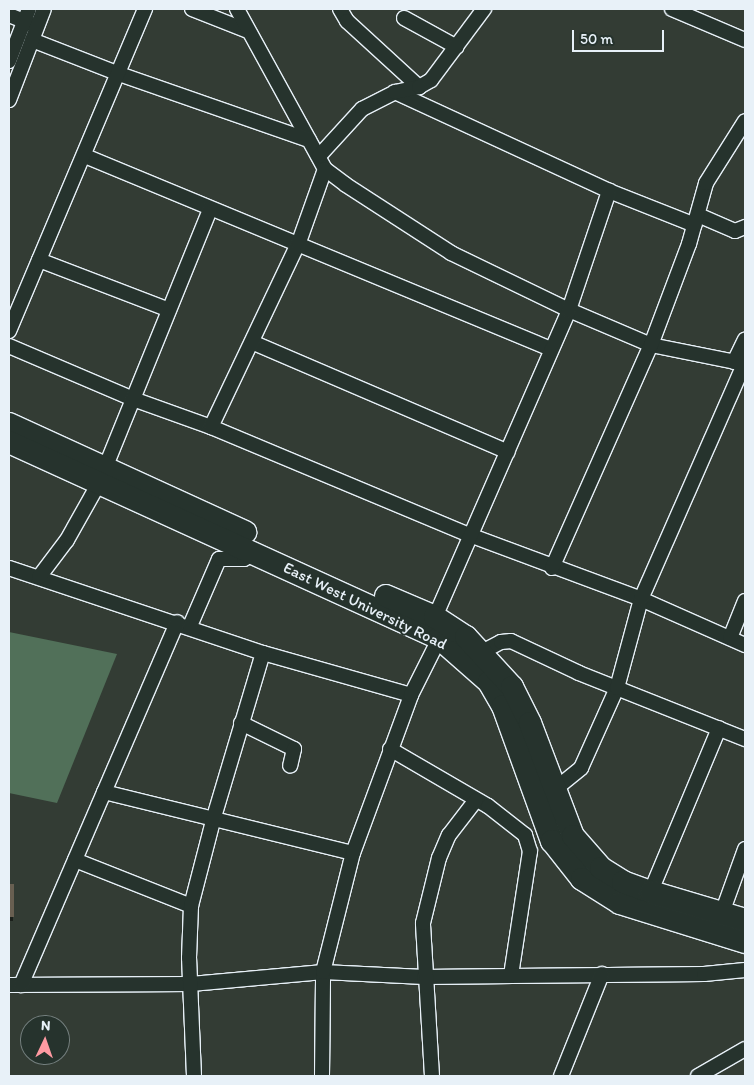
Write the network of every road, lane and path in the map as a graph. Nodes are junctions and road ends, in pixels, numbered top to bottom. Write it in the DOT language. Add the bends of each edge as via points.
graph roads {
  1 [pos="44,9"];
  2 [pos="145,9"];
  3 [pos="192,9"];
  4 [pos="237,9"];
  5 [pos="340,9"];
  6 [pos="484,9"];
  7 [pos="672,9"];
  8 [pos="688,13"];
  9 [pos="9,15"];
  10 [pos="404,18"];
  11 [pos="31,24"];
  12 [pos="248,31"];
  13 [pos="745,40"];
  14 [pos="457,47"];
  15 [pos="9,60"];
  16 [pos="119,74"];
  17 [pos="419,87"];
  18 [pos="395,92"];
  19 [pos="9,100"];
  20 [pos="743,132"];
  21 [pos="310,140"];
  22 [pos="85,156"];
  23 [pos="322,162"];
  24 [pos="609,191"];
  25 [pos="210,210"];
  26 [pos="696,220"];
  27 [pos="745,227"];
  28 [pos="299,242"];
  29 [pos="39,260"];
  30 [pos="169,310"];
  31 [pos="569,310"];
  32 [pos="9,331"];
  33 [pos="745,339"];
  34 [pos="254,342"];
  35 [pos="651,345"];
  36 [pos="9,346"];
  37 [pos="551,349"];
  38 [pos="741,364"];
  39 [pos="133,399"];
  40 [pos="9,424"];
  41 [pos="210,427"];
  42 [pos="9,442"];
  43 [pos="508,452"];
  44 [pos="102,475"];
  45 [pos="472,536"];
  46 [pos="254,553"];
  47 [pos="9,568"];
  48 [pos="552,568"];
  49 [pos="39,576"];
  50 [pos="641,599"];
  51 [pos="745,601"];
  52 [pos="183,624"];
  53 [pos="441,627"];
  54 [pos="730,638"];
  55 [pos="745,645"];
  56 [pos="482,652"];
  57 [pos="263,653"];
  58 [pos="617,688"];
  59 [pos="411,694"];
  60 [pos="241,723"];
  61 [pos="719,728"];
  62 [pos="745,739"];
  63 [pos="390,749"];
  64 [pos="290,766"];
  65 [pos="554,790"];
  66 [pos="104,792"];
  67 [pos="476,800"];
  68 [pos="214,817"];
  69 [pos="745,848"];
  70 [pos="353,852"];
  71 [pos="75,860"];
  72 [pos="647,902"];
  73 [pos="191,906"];
  74 [pos="722,913"];
  75 [pos="745,920"];
  76 [pos="745,942"];
  77 [pos="745,970"];
  78 [pos="323,972"];
  79 [pos="602,974"];
  80 [pos="511,975"];
  81 [pos="424,977"];
  82 [pos="191,984"];
  83 [pos="15,985"];
  84 [pos="745,1049"];
  85 [pos="194,1076"];
  86 [pos="322,1076"];
  87 [pos="432,1076"];
  88 [pos="562,1076"];
  89 [pos="698,1076"];
  1 -- 11 [label="street"];
  2 -- 16 [label="street"];
  3 -- 12 [label="street"];
  4 -- 12 [label="street"];
  5 -- 17 [label="street" via="347,21"];
  6 -- 14 [label="street"];
  7 -- 8 [label="street"];
  8 -- 13 [label="street"];
  9 -- 11 [label="street"];
  10 -- 14 [label="street"];
  11 -- 15 [label="street"];
  11 -- 16 [label="street"];
  11 -- 19 [label="street"];
  12 -- 21 [label="street"];
  14 -- 17 [label="street" via="431,80"];
  16 -- 21 [label="street"];
  16 -- 22 [label="street"];
  17 -- 18 [label="street"];
  18 -- 23 [label="street" via="362,109"];
  18 -- 24 [label="street"];
  20 -- 26 [label="street" via="706,183"];
  21 -- 23 [label="street"];
  22 -- 25 [label="street"];
  22 -- 29 [label="street"];
  23 -- 28 [label="street"];
  23 -- 31 [label="street" via="451,252"];
  24 -- 26 [label="street"];
  24 -- 31 [label="street"];
  25 -- 28 [label="street"];
  25 -- 30 [label="street"];
  26 -- 27 [label="street" via="735,231"];
  26 -- 35 [label="street"];
  28 -- 34 [label="street"];
  28 -- 37 [label="street"];
  29 -- 30 [label="street"];
  29 -- 32 [label="street"];
  30 -- 39 [label="street"];
  31 -- 35 [label="street"];
  31 -- 37 [label="street"];
  33 -- 38 [label="street"];
  34 -- 41 [label="street"];
  34 -- 43 [label="street"];
  35 -- 38 [label="street"];
  35 -- 48 [label="street"];
  36 -- 39 [label="street"];
  37 -- 43 [label="street"];
  38 -- 50 [label="street"];
  39 -- 41 [label="street"];
  39 -- 44 [label="street"];
  40 -- 44 [label="main road, East West University Road"];
  41 -- 45 [label="street"];
  42 -- 44 [label="main road, East West University Road"];
  43 -- 45 [label="street"];
  44 -- 46 [label="main road, East West University Road"];
  44 -- 49 [label="street" via="67,540"];
  44 -- 53 [label="main road, East West University Road"];
  45 -- 48 [label="street"];
  45 -- 53 [label="street"];
  46 -- 52 [label="street" via="244,559 219,558"];
  46 -- 53 [label="main road, East West University Road"];
  47 -- 49 [label="street"];
  48 -- 50 [label="street"];
  49 -- 52 [label="street"];
  50 -- 54 [label="street"];
  50 -- 58 [label="street"];
  51 -- 54 [label="street"];
  52 -- 57 [label="street"];
  52 -- 66 [label="street"];
  53 -- 56 [label="main road, East West University Road"];
  53 -- 59 [label="street"];
  53 -- 72 [label="main road, East West University Road" via="489,682 502,706 552,841 567,862 596,889"];
  54 -- 55 [label="street"];
  56 -- 58 [label="street" via="501,642 511,641"];
  56 -- 65 [label="main road, East West University Road" via="512,688 530,723"];
  57 -- 59 [label="street"];
  57 -- 60 [label="street"];
  58 -- 61 [label="street"];
  58 -- 65 [label="street" via="581,768"];
  59 -- 63 [label="street"];
  60 -- 64 [label="street" via="294,749"];
  60 -- 68 [label="street"];
  61 -- 62 [label="street"];
  61 -- 72 [label="street"];
  63 -- 67 [label="street"];
  63 -- 70 [label="street"];
  65 -- 72 [label="main road, East West University Road" via="573,836 586,854"];
  66 -- 68 [label="street"];
  66 -- 71 [label="street"];
  67 -- 80 [label="street" via="525,835 530,851"];
  67 -- 81 [label="street" via="449,834 439,858 423,923"];
  68 -- 70 [label="street"];
  68 -- 73 [label="street"];
  69 -- 74 [label="street"];
  70 -- 78 [label="street"];
  71 -- 73 [label="street"];
  71 -- 83 [label="street"];
  72 -- 74 [label="main road, East West University Road"];
  72 -- 76 [label="main road, East West University Road"];
  73 -- 82 [label="street"];
  74 -- 75 [label="main road, East West University Road"];
  77 -- 79 [label="street" via="704,974"];
  78 -- 81 [label="street"];
  78 -- 82 [label="street"];
  78 -- 86 [label="street"];
  79 -- 80 [label="street"];
  79 -- 88 [label="street"];
  80 -- 81 [label="street"];
  81 -- 87 [label="street"];
  82 -- 83 [label="street"];
  82 -- 85 [label="street"];
  84 -- 89 [label="street"];
}
